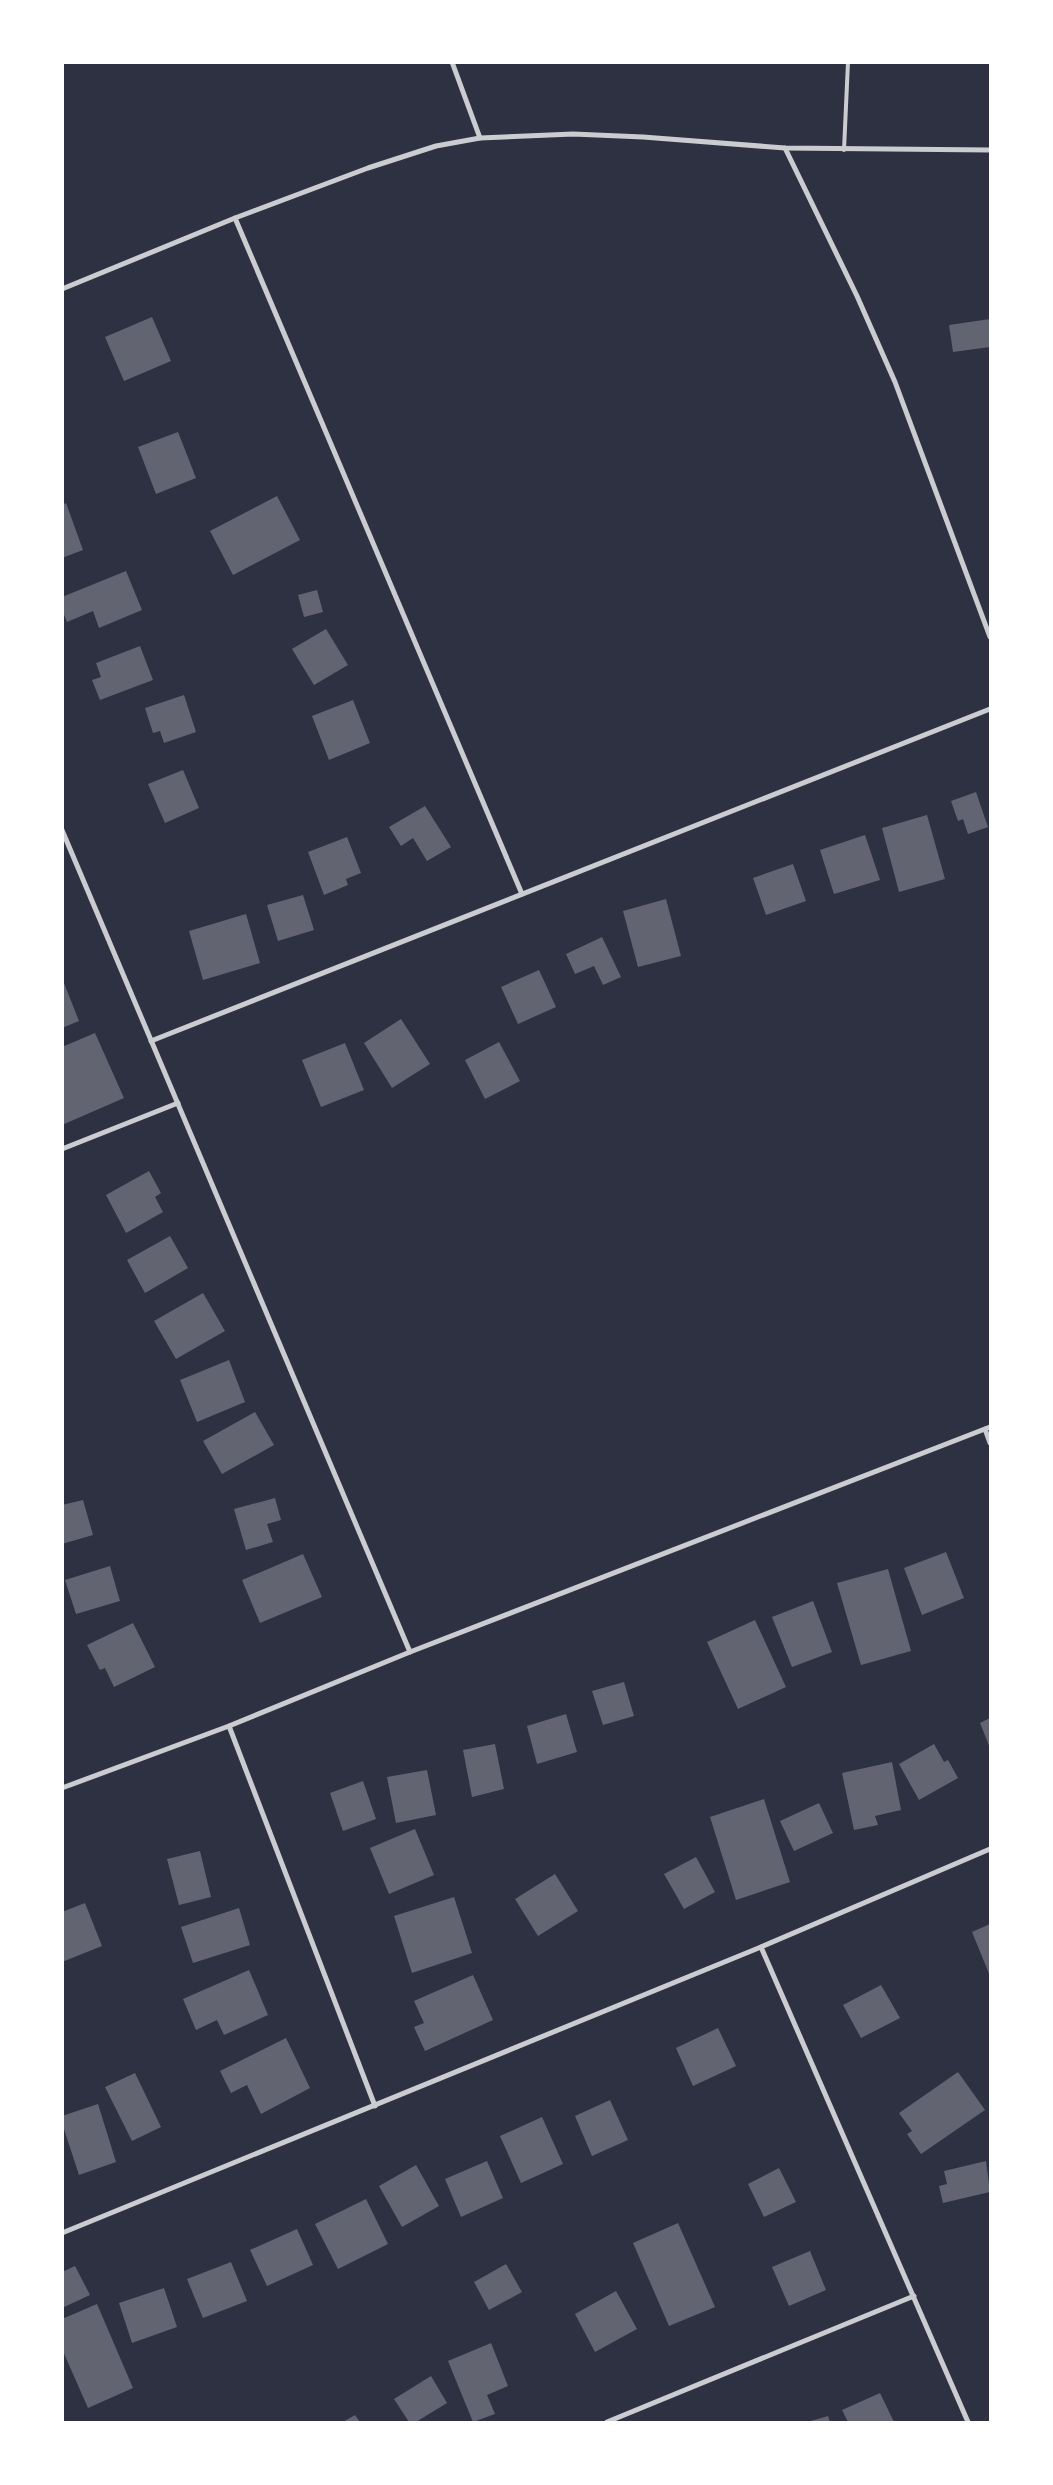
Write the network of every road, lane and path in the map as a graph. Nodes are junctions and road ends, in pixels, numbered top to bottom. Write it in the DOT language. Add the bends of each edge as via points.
graph roads {
  1 [pos="452,62"];
  2 [pos="848,62"];
  3 [pos="480,138"];
  4 [pos="785,148"];
  5 [pos="844,150"];
  6 [pos="990,150"];
  7 [pos="235,218"];
  8 [pos="62,289"];
  9 [pos="990,637"];
  10 [pos="990,709"];
  11 [pos="62,830"];
  12 [pos="522,894"];
  13 [pos="151,1041"];
  14 [pos="178,1103"];
  15 [pos="62,1149"];
  16 [pos="988,1428"];
  17 [pos="990,1443"];
  18 [pos="410,1652"];
  19 [pos="229,1726"];
  20 [pos="63,1786"];
  21 [pos="990,1849"];
  22 [pos="761,1946"];
  23 [pos="375,2106"];
  24 [pos="62,2232"];
  25 [pos="914,2296"];
  26 [pos="607,2422"];
  27 [pos="968,2422"];
  1 -- 3 [label="street"];
  2 -- 5 [label="lane"];
  3 -- 4 [label="street" via="529,134 643,137"];
  3 -- 7 [label="street" via="436,146 377,165"];
  4 -- 5 [label="street"];
  4 -- 9 [label="street" via="895,382"];
  5 -- 6 [label="street"];
  7 -- 8 [label="street"];
  7 -- 12 [label="street"];
  10 -- 12 [label="street"];
  11 -- 13 [label="street"];
  12 -- 13 [label="street"];
  13 -- 14 [label="street"];
  14 -- 15 [label="street"];
  14 -- 18 [label="street"];
  16 -- 17 [label="street"];
  16 -- 18 [label="street"];
  18 -- 19 [label="street"];
  19 -- 20 [label="street"];
  19 -- 23 [label="street"];
  21 -- 22 [label="street"];
  22 -- 23 [label="street"];
  22 -- 25 [label="street"];
  23 -- 24 [label="street"];
  25 -- 26 [label="street"];
  25 -- 27 [label="street"];
}
